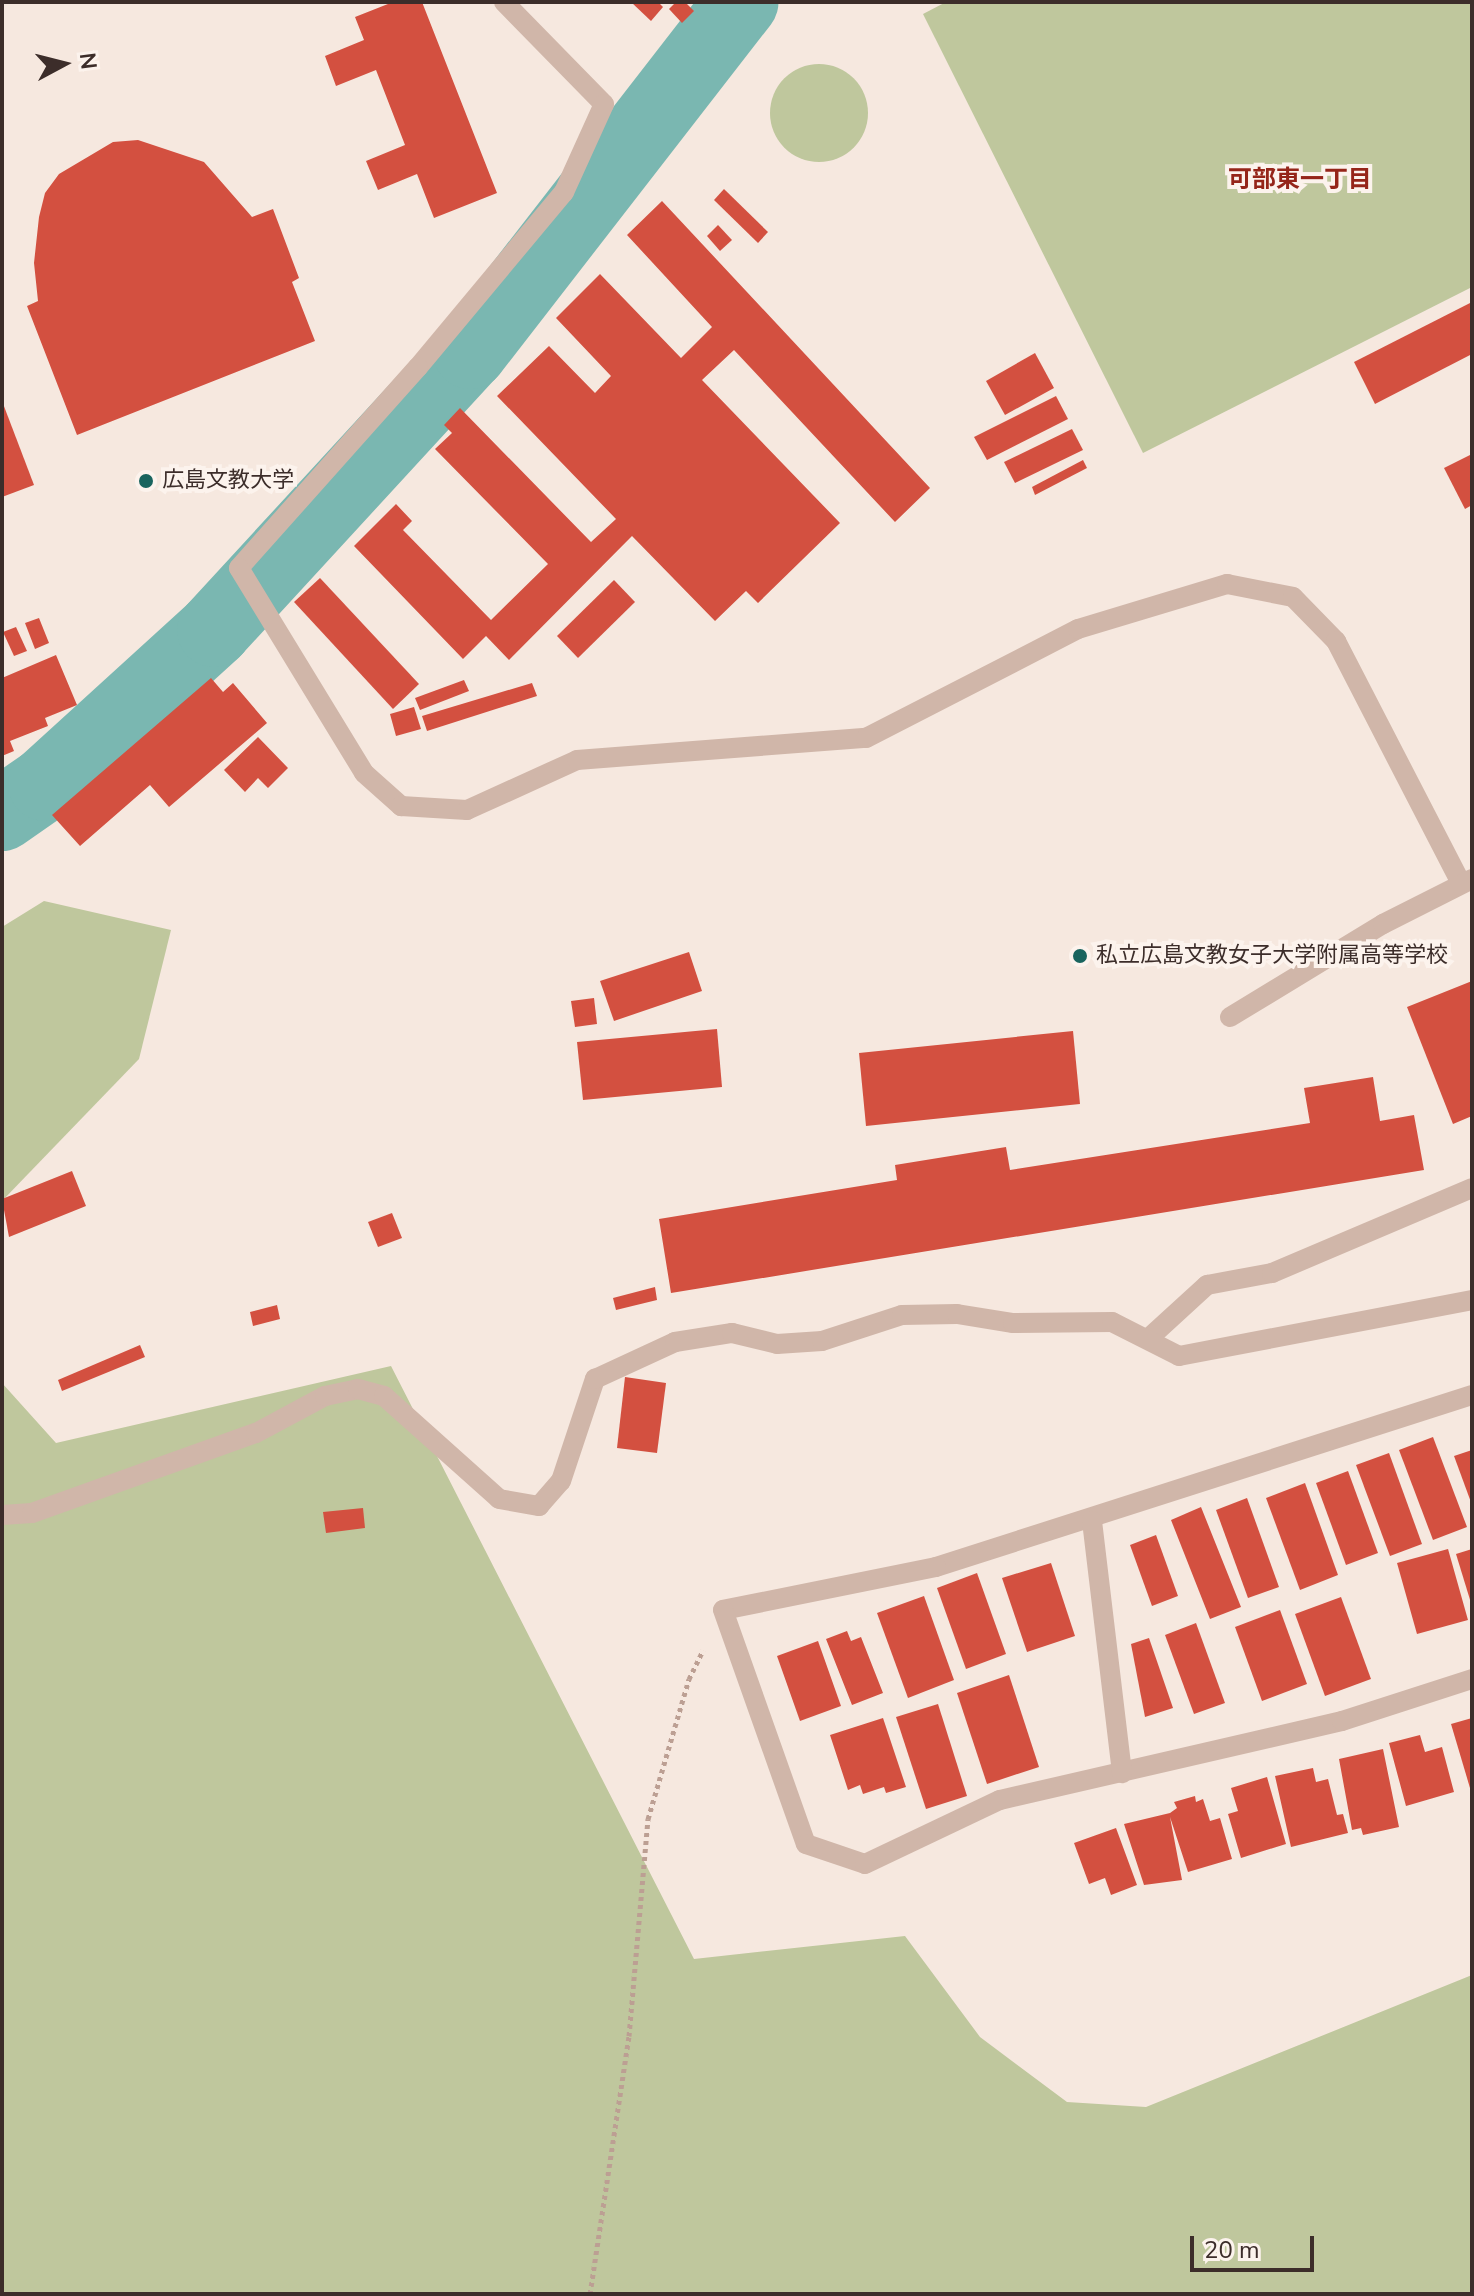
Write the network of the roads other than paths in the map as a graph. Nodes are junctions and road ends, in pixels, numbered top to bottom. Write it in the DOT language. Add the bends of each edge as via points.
graph roads {
  1 [pos="504,2"];
  2 [pos="1467,881"];
  3 [pos="1230,1017"];
  4 [pos="1472,1188"];
  5 [pos="1472,1300"];
  6 [pos="1149,1338"];
  7 [pos="1472,1395"];
  8 [pos="2,1515"];
  9 [pos="1092,1521"];
  10 [pos="1472,1679"];
  11 [pos="1122,1773"];
  1 -- 2 [label="street" via="604,104 564,192 239,568 364,773 401,806 467,810 577,760 866,738 1078,629 1227,584 1293,597 1336,641"];
  2 -- 3 [label="street" via="1383,924"];
  4 -- 6 [label="street" via="1272,1273 1207,1285"];
  5 -- 6 [label="street" via="1179,1356"];
  6 -- 8 [label="street" via="1112,1322 1013,1323 957,1314 902,1315 822,1341 777,1344 732,1333 675,1342 595,1379 561,1481 539,1506 499,1499 384,1396 358,1389 325,1396 256,1433 32,1513"];
  7 -- 9 [label="street"];
  9 -- 11 [label="street"];
  9 -- 11 [label="street" via="936,1567 723,1610 806,1844 865,1864 1000,1800"];
  10 -- 11 [label="street" via="1342,1721"];
}
